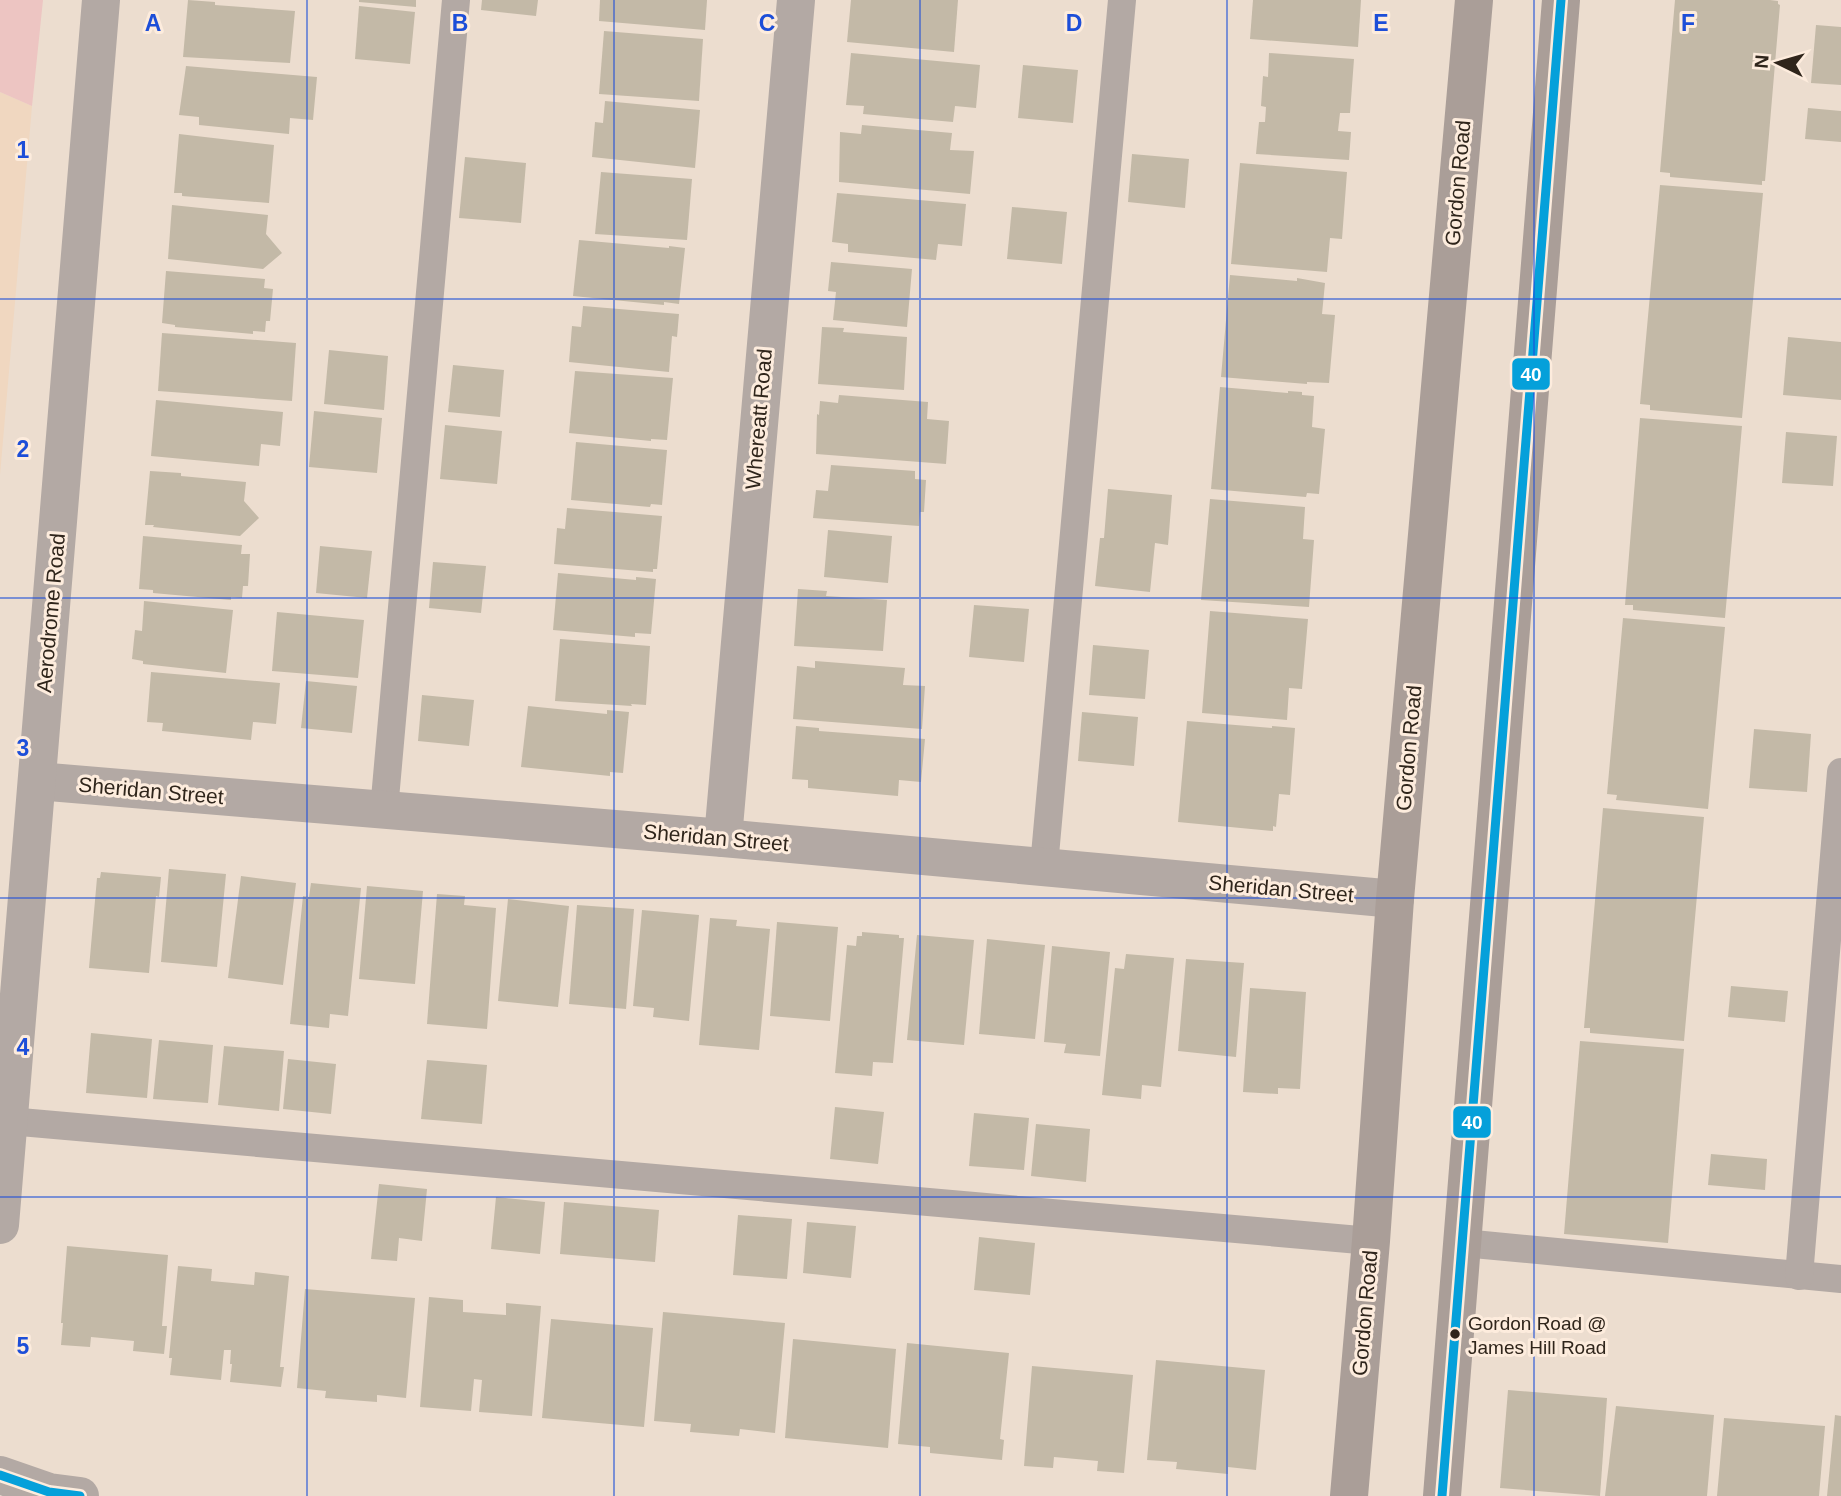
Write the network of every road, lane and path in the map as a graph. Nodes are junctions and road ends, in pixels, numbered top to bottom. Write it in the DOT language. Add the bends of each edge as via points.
graph roads {
  1 [pos="101,0"];
  2 [pos="456,0"];
  3 [pos="796,0"];
  4 [pos="1122,0"];
  5 [pos="1474,0"];
  6 [pos="1561,0"];
  7 [pos="1841,772"];
  8 [pos="37,781"];
  9 [pos="384,810"];
  10 [pos="723,838"];
  11 [pos="1044,866"];
  12 [pos="1395,899"];
  13 [pos="9,1121"];
  14 [pos="0,1225"];
  15 [pos="1371,1241"];
  16 [pos="1463,1242"];
  17 [pos="1799,1276"];
  18 [pos="1841,1279"];
  19 [pos="0,1475"];
  20 [pos="80,1496"];
  21 [pos="1349,1496"];
  22 [pos="1442,1496"];
  1 -- 8 [label="street, Aerodrome Road"];
  2 -- 9 [label="lane"];
  3 -- 10 [label="street, Whereatt Road"];
  4 -- 11 [label="lane"];
  5 -- 12 [label="main road, Gordon Road"];
  6 -- 16 [label="main road"];
  7 -- 17 [label="lane"];
  8 -- 9 [label="street, Sheridan Street"];
  8 -- 13 [label="street, Aerodrome Road"];
  9 -- 10 [label="street, Sheridan Street"];
  10 -- 11 [label="street, Sheridan Street"];
  11 -- 12 [label="street, Sheridan Street"];
  12 -- 15 [label="main road, Gordon Road"];
  13 -- 14 [label="street, Aerodrome Road"];
  13 -- 15 [label="lane"];
  15 -- 21 [label="main road, Gordon Road"];
  16 -- 17 [label="lane"];
  16 -- 22 [label="main road"];
  17 -- 18 [label="lane"];
  19 -- 20 [label="street" via="49,1492"];
}
